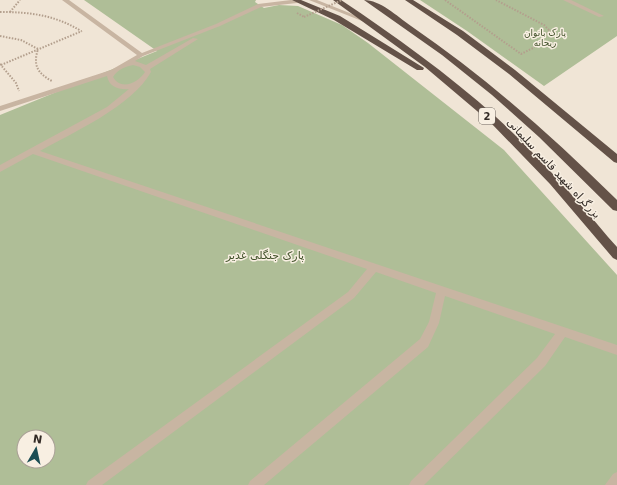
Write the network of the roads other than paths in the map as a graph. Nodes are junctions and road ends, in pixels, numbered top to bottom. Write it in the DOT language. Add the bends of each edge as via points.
graph roads {
  1 [pos="65,0"];
  2 [pos="312,0"];
  3 [pos="336,0"];
  4 [pos="367,0"];
  5 [pos="408,0"];
  6 [pos="566,0"];
  7 [pos="296,1"];
  8 [pos="261,3"];
  9 [pos="600,16"];
  10 [pos="373,24"];
  11 [pos="218,25"];
  12 [pos="141,55"];
  13 [pos="125,64"];
  14 [pos="146,68"];
  15 [pos="112,72"];
  16 [pos="141,82"];
  17 [pos="462,93"];
  18 [pos="0,109"];
  19 [pos="32,151"];
  20 [pos="617,159"];
  21 [pos="0,168"];
  22 [pos="617,208"];
  23 [pos="617,255"];
  24 [pos="374,267"];
  25 [pos="441,290"];
  26 [pos="563,332"];
  27 [pos="617,350"];
  28 [pos="617,478"];
  29 [pos="92,485"];
  30 [pos="254,485"];
  31 [pos="415,485"];
  32 [pos="611,485"];
  1 -- 12 [label="lane"];
  2 -- 10 [label="lane"];
  3 -- 10 [label="highway, بزرگراه شهید قاسم سلیمانی / 2"];
  4 -- 22 [label="highway, بزرگراه شهید قاسم سلیمانی / 2" via="483,82 535,128"];
  5 -- 20 [label="highway" via="512,72"];
  6 -- 9 [label="street"];
  7 -- 8 [label="lane"];
  7 -- 17 [label="highway" via="337,18"];
  8 -- 11 [label="lane"];
  10 -- 17 [label="highway, بزرگراه شهید قاسم سلیمانی / 2"];
  11 -- 12 [label="lane"];
  11 -- 14 [label="lane"];
  12 -- 13 [label="lane"];
  13 -- 14 [label="lane" via="141,64"];
  13 -- 15 [label="lane"];
  14 -- 16 [label="lane" via="146,78"];
  15 -- 16 [label="lane" via="111,82 116,86 124,87"];
  15 -- 18 [label="lane"];
  16 -- 19 [label="lane" via="110,110"];
  17 -- 23 [label="highway, بزرگراه شهید قاسم سلیمانی / 2" via="524,150 575,204"];
  19 -- 21 [label="lane"];
  19 -- 24 [label="lane"];
  24 -- 25 [label="lane"];
  24 -- 29 [label="lane" via="351,295"];
  25 -- 26 [label="lane"];
  25 -- 30 [label="lane" via="434,323 424,343"];
  26 -- 27 [label="lane"];
  26 -- 31 [label="lane" via="541,362"];
  28 -- 32 [label="lane"];
}
